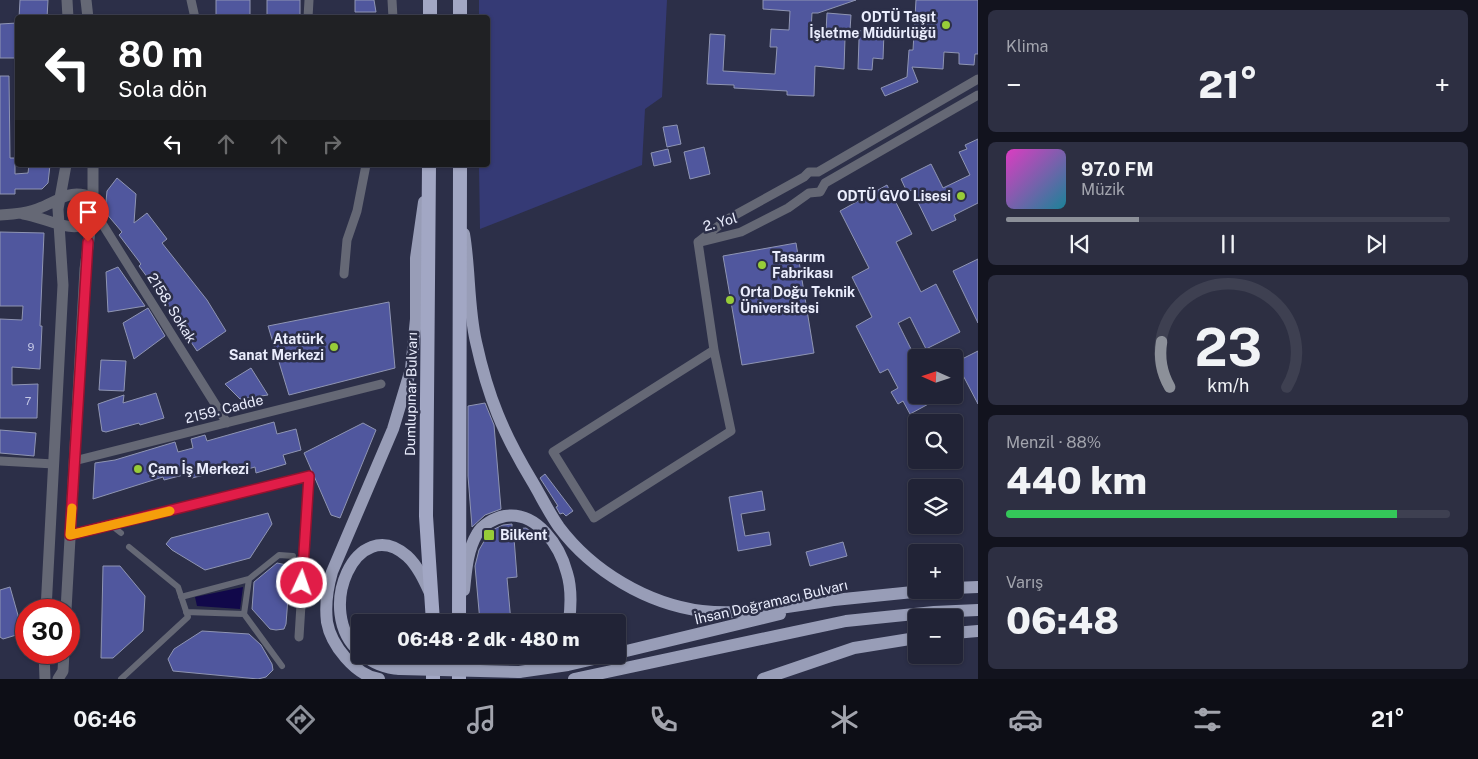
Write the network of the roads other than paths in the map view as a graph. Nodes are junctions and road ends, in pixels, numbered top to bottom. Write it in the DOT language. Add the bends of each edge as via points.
graph roads {
  1 [pos="66,0"];
  2 [pos="86,0"];
  3 [pos="191,0"];
  4 [pos="309,0"];
  5 [pos="392,0"];
  6 [pos="430,0"];
  7 [pos="460,0"];
  8 [pos="68,15"];
  9 [pos="88,15"];
  10 [pos="194,15"];
  11 [pos="308,15"];
  12 [pos="393,15"];
  13 [pos="430,15"];
  14 [pos="460,15"];
  15 [pos="978,79"];
  16 [pos="978,95"];
  17 [pos="66,167"];
  18 [pos="92,167"];
  19 [pos="366,167"];
  20 [pos="429,167"];
  21 [pos="460,167"];
  22 [pos="818,172"];
  23 [pos="804,177"];
  24 [pos="825,183"];
  25 [pos="809,192"];
  26 [pos="60,197"];
  27 [pos="460,200"];
  28 [pos="93,203"];
  29 [pos="18,214"];
  30 [pos="0,215"];
  31 [pos="92,222"];
  32 [pos="59,225"];
  33 [pos="698,242"];
  34 [pos="344,274"];
  35 [pos="714,350"];
  36 [pos="381,384"];
  37 [pos="227,423"];
  38 [pos="0,461"];
  39 [pos="74,461"];
  40 [pos="54,464"];
  41 [pos="111,525"];
  42 [pos="121,533"];
  43 [pos="70,535"];
  44 [pos="50,540"];
  45 [pos="129,547"];
  46 [pos="293,556"];
  47 [pos="248,579"];
  48 [pos="978,587"];
  49 [pos="963,588"];
  50 [pos="908,592"];
  51 [pos="182,597"];
  52 [pos="433,598"];
  53 [pos="47,599"];
  54 [pos="67,599"];
  55 [pos="841,599"];
  56 [pos="978,610"];
  57 [pos="186,612"];
  58 [pos="244,614"];
  59 [pos="433,614"];
  60 [pos="459,614"];
  61 [pos="460,614"];
  62 [pos="570,614"];
  63 [pos="978,631"];
  64 [pos="963,632"];
  65 [pos="299,637"];
  66 [pos="908,639"];
  67 [pos="351,641"];
  68 [pos="626,651"];
  69 [pos="44,664"];
  70 [pos="63,664"];
  71 [pos="378,664"];
  72 [pos="433,664"];
  73 [pos="459,664"];
  74 [pos="546,664"];
  75 [pos="572,664"];
  76 [pos="282,666"];
  77 [pos="519,672"];
  78 [pos="45,679"];
  79 [pos="58,679"];
  80 [pos="121,679"];
  81 [pos="379,679"];
  82 [pos="433,679"];
  83 [pos="459,679"];
  84 [pos="574,679"];
  85 [pos="763,679"];
  1 -- 8 [label="street"];
  2 -- 9 [label="street"];
  3 -- 10 [label="street"];
  4 -- 11 [label="street"];
  5 -- 12 [label="street"];
  6 -- 13 [label="highway"];
  7 -- 14 [label="highway"];
  15 -- 22 [label="street, 2. Yol"];
  16 -- 24 [label="street, 2. Yol"];
  17 -- 26 [label="street"];
  18 -- 28 [label="street"];
  19 -- 34 [label="street" via="357,211 347,240"];
  20 -- 52 [label="highway, Dumlupınar Bulvarı" via="426,516"];
  20 -- 81 [label="main road" via="416,258 416,319 411,370 393,429 326,593 328,624 340,653 357,668"];
  21 -- 27 [label="highway"];
  22 -- 23 [label="street, 2. Yol" via="808,172"];
  22 -- 24 [label="street"];
  23 -- 25 [label="street" via="803,184"];
  23 -- 33 [label="street, 2. Yol" via="726,220"];
  24 -- 25 [label="street, 2. Yol" via="820,192"];
  25 -- 33 [label="street, 2. Yol" via="788,208 741,232"];
  26 -- 28 [label="street" via="75,193"];
  26 -- 29 [label="street" via="43,207"];
  26 -- 32 [label="street"];
  27 -- 55 [label="main road" via="475,340 490,401 510,443 559,526 573,542 618,581 656,598 700,611 759,610"];
  27 -- 60 [label="highway"];
  28 -- 31 [label="street"];
  28 -- 37 [label="street, 2158. Sokak"];
  29 -- 30 [label="street"];
  29 -- 32 [label="street"];
  31 -- 32 [label="street" via="79,227"];
  31 -- 39 [label="street" via="85,269"];
  32 -- 40 [label="street" via="63,286"];
  33 -- 35 [label="street"];
  35 -- 35 [label="street" via="731,431 594,518 553,452"];
  36 -- 37 [label="street, 2159. Cadde"];
  37 -- 39 [label="street, 2159. Cadde"];
  38 -- 40 [label="street"];
  39 -- 40 [label="street"];
  39 -- 43 [label="street"];
  40 -- 44 [label="street"];
  41 -- 42 [label="street"];
  41 -- 43 [label="street"];
  41 -- 65 [label="street" via="309,476"];
  43 -- 44 [label="street"];
  43 -- 54 [label="street"];
  44 -- 53 [label="street"];
  45 -- 51 [label="street" via="178,587"];
  46 -- 47 [label="street" via="279,555"];
  47 -- 51 [label="street"];
  47 -- 58 [label="street"];
  48 -- 49 [label="main road"];
  50 -- 55 [label="main road, İhsan Doğramacı Bulvarı"];
  51 -- 57 [label="street"];
  52 -- 59 [label="highway, Dumlupınar Bulvarı"];
  52 -- 67 [label="main road" via="415,566 399,551 387,546 371,546 357,556 339,600 341,623"];
  55 -- 68 [label="main road, İhsan Doğramacı Bulvarı"];
  56 -- 84 [label="main road" via="846,621"];
  57 -- 58 [label="street"];
  57 -- 80 [label="street" via="188,617"];
  58 -- 76 [label="street"];
  61 -- 62 [label="main road" via="477,533 497,517 507,515 532,521 553,542 568,574"];
  63 -- 64 [label="main road"];
  66 -- 85 [label="main road" via="854,648"];
  69 -- 78 [label="street"];
  70 -- 79 [label="street"];
  71 -- 77 [label="main road, bridge" via="400,669"];
  72 -- 82 [label="highway"];
  73 -- 83 [label="highway"];
  74 -- 77 [label="main road"];
  75 -- 77 [label="main road"];
}
